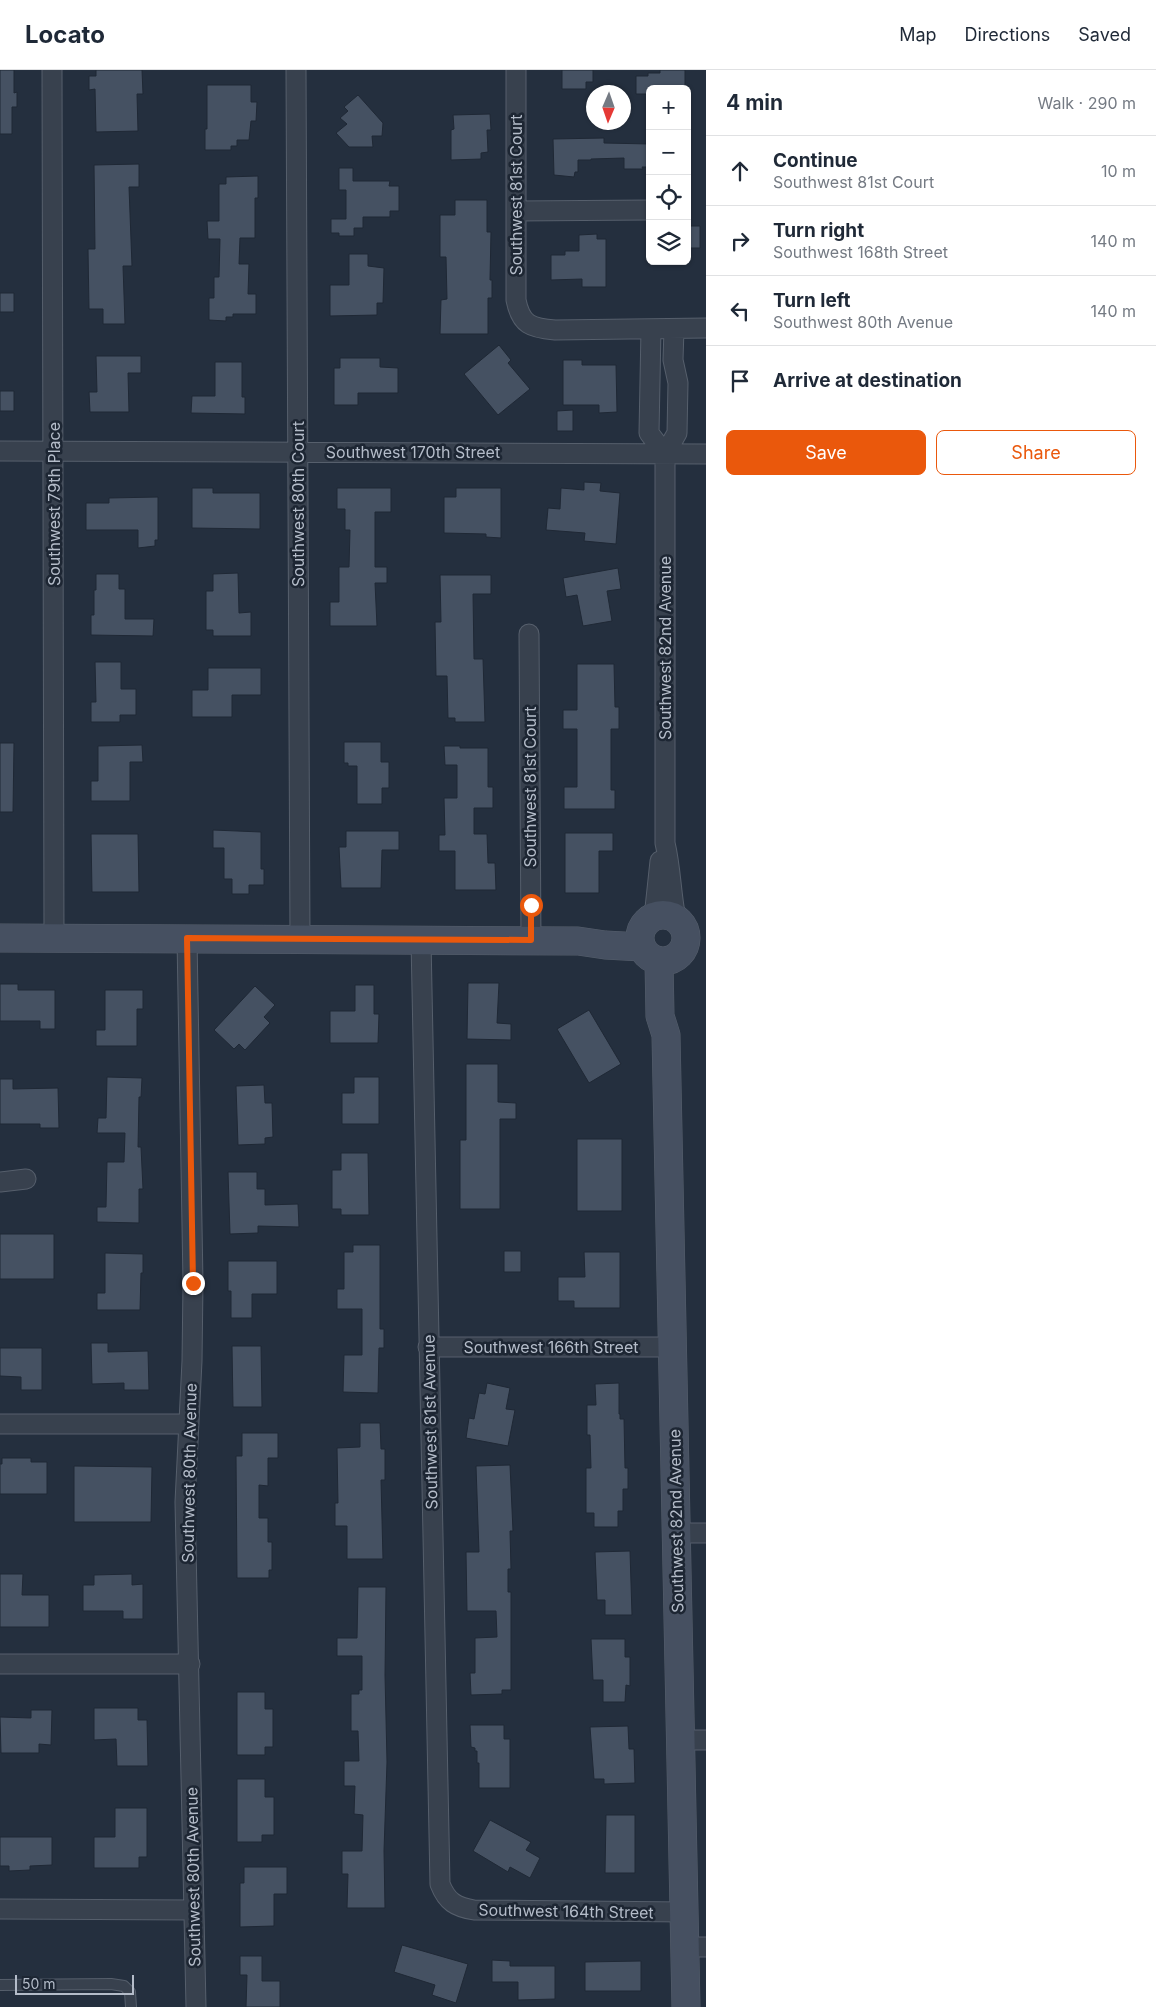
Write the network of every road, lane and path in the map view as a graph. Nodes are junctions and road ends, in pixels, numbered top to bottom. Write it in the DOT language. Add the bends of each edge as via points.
graph roads {
  1 [pos="52,70"];
  2 [pos="296,70"];
  3 [pos="516,70"];
  4 [pos="646,210"];
  5 [pos="516,211"];
  6 [pos="651,328"];
  7 [pos="674,328"];
  8 [pos="706,328"];
  9 [pos="54,450"];
  10 [pos="0,451"];
  11 [pos="298,452"];
  12 [pos="666,454"];
  13 [pos="706,454"];
  14 [pos="529,634"];
  15 [pos="665,843"];
  16 [pos="0,938"];
  17 [pos="54,938"];
  18 [pos="187,938"];
  19 [pos="300,939"];
  20 [pos="421,940"];
  21 [pos="531,940"];
  22 [pos="672,940"];
  23 [pos="26,1179"];
  24 [pos="0,1182"];
  25 [pos="428,1347"];
  26 [pos="673,1347"];
  27 [pos="0,1424"];
  28 [pos="189,1424"];
  29 [pos="676,1533"];
  30 [pos="706,1533"];
  31 [pos="0,1664"];
  32 [pos="190,1664"];
  33 [pos="693,1740"];
  34 [pos="450,1902"];
  35 [pos="0,1909"];
  36 [pos="194,1910"];
  37 [pos="684,1912"];
  38 [pos="695,1947"];
  39 [pos="0,1985"];
  40 [pos="130,2007"];
  41 [pos="196,2007"];
  42 [pos="686,2007"];
  1 -- 9 [label="street, Southwest 79th Place"];
  2 -- 11 [label="street, Southwest 80th Court"];
  3 -- 5 [label="street, Southwest 81st Court"];
  4 -- 5 [label="street"];
  5 -- 6 [label="street, Southwest 81st Court" via="516,300 518,310 529,325 555,330"];
  6 -- 7 [label="street"];
  6 -- 12 [label="street" via="649,432"];
  7 -- 8 [label="street"];
  7 -- 12 [label="street, Southwest 82nd Avenue" via="677,433"];
  9 -- 10 [label="street, Southwest 170th Street"];
  9 -- 11 [label="street, Southwest 170th Street"];
  9 -- 17 [label="street, Southwest 79th Place"];
  11 -- 12 [label="street, Southwest 170th Street"];
  11 -- 19 [label="street, Southwest 80th Court"];
  12 -- 13 [label="street, Southwest 170th Street"];
  12 -- 15 [label="street, Southwest 82nd Avenue"];
  14 -- 21 [label="street, Southwest 81st Court"];
  15 -- 22 [label="street, Southwest 82nd Avenue" via="670,862"];
  15 -- 22 [label="street, Southwest 82nd Avenue" via="655,908"];
  16 -- 17 [label="street"];
  17 -- 18 [label="street"];
  18 -- 19 [label="street"];
  18 -- 28 [label="street, Southwest 80th Avenue" via="193,1283"];
  19 -- 20 [label="street"];
  20 -- 21 [label="street"];
  20 -- 25 [label="street, Southwest 81st Avenue"];
  21 -- 22 [label="street" via="605,945"];
  22 -- 26 [label="street, Southwest 82nd Avenue" via="660,1016 666,1035"];
  23 -- 24 [label="street"];
  25 -- 26 [label="street, Southwest 166th Street"];
  25 -- 34 [label="street, Southwest 81st Avenue" via="440,1884"];
  26 -- 29 [label="street, Southwest 82nd Avenue"];
  27 -- 28 [label="street"];
  28 -- 32 [label="street, Southwest 80th Avenue" via="186,1502"];
  29 -- 30 [label="street"];
  29 -- 33 [label="street, Southwest 82nd Avenue"];
  31 -- 32 [label="street"];
  32 -- 36 [label="street, Southwest 80th Avenue"];
  33 -- 37 [label="street, Southwest 82nd Avenue"];
  34 -- 37 [label="street, Southwest 164th Street" via="474,1910"];
  35 -- 36 [label="street"];
  36 -- 41 [label="street, Southwest 80th Avenue"];
  37 -- 38 [label="street, Southwest 82nd Avenue"];
  38 -- 42 [label="street, Southwest 82nd Avenue"];
  39 -- 40 [label="lane" via="124,1986 130,1992"];
}
